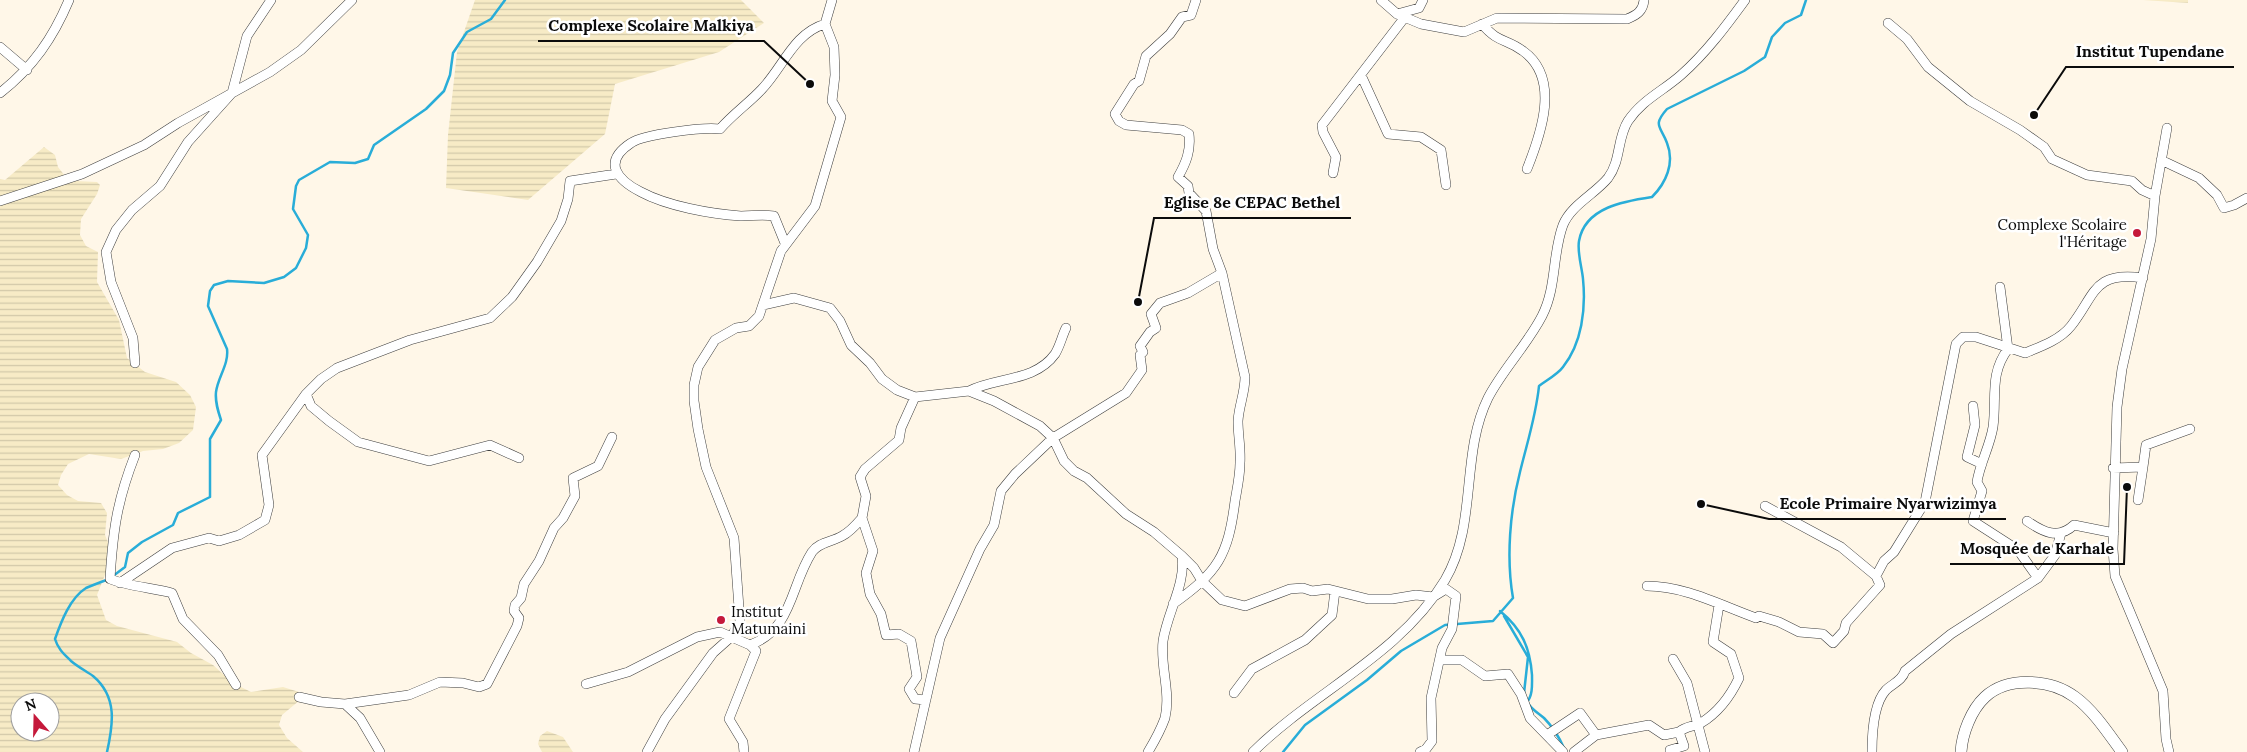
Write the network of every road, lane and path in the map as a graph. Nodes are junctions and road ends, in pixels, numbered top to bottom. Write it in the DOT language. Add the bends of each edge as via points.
graph roads {
  1 [pos="69,0"];
  2 [pos="271,0"];
  3 [pos="352,0"];
  4 [pos="832,0"];
  5 [pos="1196,0"];
  6 [pos="1381,0"];
  7 [pos="1423,0"];
  8 [pos="1644,0"];
  9 [pos="1745,0"];
  10 [pos="1401,15"];
  11 [pos="1888,23"];
  12 [pos="826,24"];
  13 [pos="1482,24"];
  14 [pos="0,47"];
  15 [pos="27,70"];
  16 [pos="1361,75"];
  17 [pos="0,93"];
  18 [pos="232,93"];
  19 [pos="2167,128"];
  20 [pos="2162,160"];
  21 [pos="1527,169"];
  22 [pos="1333,173"];
  23 [pos="616,174"];
  24 [pos="1446,185"];
  25 [pos="2156,196"];
  26 [pos="2247,198"];
  27 [pos="0,201"];
  28 [pos="785,243"];
  29 [pos="1222,273"];
  30 [pos="2143,278"];
  31 [pos="2000,287"];
  32 [pos="763,305"];
  33 [pos="1066,328"];
  34 [pos="2008,349"];
  35 [pos="135,364"];
  36 [pos="970,391"];
  37 [pos="306,394"];
  38 [pos="915,397"];
  39 [pos="1972,406"];
  40 [pos="2190,428"];
  41 [pos="612,438"];
  42 [pos="1053,438"];
  43 [pos="135,455"];
  44 [pos="519,458"];
  45 [pos="1982,464"];
  46 [pos="2144,467"];
  47 [pos="2114,468"];
  48 [pos="2138,500"];
  49 [pos="1765,506"];
  50 [pos="862,518"];
  51 [pos="2027,521"];
  52 [pos="2061,533"];
  53 [pos="2114,533"];
  54 [pos="1182,556"];
  55 [pos="1876,576"];
  56 [pos="2038,578"];
  57 [pos="1202,581"];
  58 [pos="120,583"];
  59 [pos="1647,586"];
  60 [pos="1335,591"];
  61 [pos="1433,597"];
  62 [pos="1173,604"];
  63 [pos="1719,605"];
  64 [pos="731,637"];
  65 [pos="750,645"];
  66 [pos="1674,659"];
  67 [pos="1440,660"];
  68 [pos="586,684"];
  69 [pos="236,685"];
  70 [pos="1234,693"];
  71 [pos="299,697"];
  72 [pos="926,700"];
  73 [pos="346,704"];
  74 [pos="1699,724"];
  75 [pos="1679,732"];
  76 [pos="1546,734"];
  77 [pos="1596,735"];
  78 [pos="380,752"];
  79 [pos="647,752"];
  80 [pos="744,752"];
  81 [pos="914,752"];
  82 [pos="1148,752"];
  83 [pos="1253,752"];
  84 [pos="1420,752"];
  85 [pos="1563,752"];
  86 [pos="1574,752"];
  87 [pos="1670,752"];
  88 [pos="1705,752"];
  89 [pos="1872,752"];
  90 [pos="1960,752"];
  91 [pos="2122,752"];
  92 [pos="2169,752"];
  1 -- 15 [label="street" via="54,33"];
  2 -- 18 [label="street" via="247,36"];
  3 -- 18 [label="street" via="301,50"];
  4 -- 12 [label="street"];
  5 -- 29 [label="street" via="1191,15 1182,17 1170,34 1146,56 1139,81 1115,114 1126,125 1182,130 1189,134 1187,160 1178,177 1206,211 1213,249"];
  6 -- 10 [label="street"];
  7 -- 10 [label="street" via="1419,8"];
  8 -- 13 [label="street" via="1642,9 1628,19 1496,18"];
  9 -- 61 [label="street" via="1724,29 1682,74 1638,109 1621,134 1610,177 1564,222 1557,242 1550,298 1542,317 1487,400 1478,424 1462,533 1452,564"];
  10 -- 13 [label="street" via="1438,29 1464,32"];
  10 -- 16 [label="street"];
  11 -- 25 [label="street" via="1907,39 1928,67 1970,101 2044,147 2052,159 2087,175 2132,181"];
  12 -- 23 [label="street" via="794,44 772,78 720,129 704,127 632,142 616,159"];
  12 -- 28 [label="street" via="834,47 832,101 841,116 814,206"];
  13 -- 21 [label="street" via="1493,37 1522,49 1532,58 1543,80 1545,118"];
  14 -- 15 [label="street"];
  15 -- 17 [label="street"];
  16 -- 22 [label="street" via="1322,125 1336,157"];
  16 -- 24 [label="street" via="1388,134 1421,137 1441,150"];
  18 -- 27 [label="street" via="114,161"];
  18 -- 35 [label="street" via="188,142 160,186 116,230 106,252 111,282 134,338"];
  19 -- 20 [label="street"];
  20 -- 25 [label="street"];
  20 -- 26 [label="street" via="2199,178 2217,195 2224,208"];
  23 -- 28 [label="street" via="625,183 665,202 742,216 774,216"];
  23 -- 37 [label="street" via="570,181 561,221 512,298 490,318 410,340 337,368"];
  25 -- 30 [label="street"];
  28 -- 32 [label="street"];
  29 -- 42 [label="street" via="1188,293 1160,304 1151,314 1156,328 1140,346 1142,370 1126,394"];
  29 -- 57 [label="street" via="1243,360 1245,393 1240,406 1240,463 1230,538 1224,553"];
  30 -- 34 [label="street" via="2117,276 2107,280 2089,297 2070,328 2047,345 2025,354"];
  30 -- 47 [label="street" via="2122,369"];
  31 -- 34 [label="street"];
  32 -- 38 [label="street" via="794,298 830,308 851,346 882,379"];
  32 -- 64 [label="street" via="754,322 715,340 698,367 694,385 706,467 734,538 740,622"];
  33 -- 36 [label="street" via="1055,353 1032,372 1003,382 981,385"];
  34 -- 45 [label="street" via="1999,361 1993,425"];
  34 -- 55 [label="street" via="1976,337 1963,337 1956,344 1925,502"];
  36 -- 38 [label="street"];
  36 -- 42 [label="street" via="1024,416"];
  37 -- 44 [label="street" via="311,406 358,442 429,461 490,446"];
  37 -- 58 [label="street" via="262,454 269,505 265,520 239,535 218,541 209,538 172,548"];
  38 -- 50 [label="street" via="899,440 860,477 866,496"];
  39 -- 45 [label="street" via="1975,424 1967,457"];
  40 -- 46 [label="street" via="2146,444"];
  41 -- 73 [label="street" via="598,466 573,478 575,496 524,584 521,598 515,605 514,611 519,618 517,626 487,684 479,687 440,682 409,695"];
  42 -- 54 [label="street" via="1064,461 1074,471 1087,478 1126,514"];
  42 -- 72 [label="street" via="1001,491 994,525 940,638"];
  43 -- 58 [label="street" via="121,492 113,528 110,579"];
  45 -- 56 [label="street" via="1977,482 1982,491 1973,521 2018,550"];
  46 -- 47 [label="street"];
  46 -- 48 [label="street"];
  47 -- 53 [label="street"];
  49 -- 55 [label="street" via="1841,546"];
  50 -- 65 [label="street" via="841,537 812,551 781,624"];
  50 -- 72 [label="street" via="874,552 866,573 870,594 881,614 886,635 899,634 911,641 918,677 909,689 916,699"];
  51 -- 52 [label="street" via="2054,535"];
  52 -- 53 [label="street" via="2074,525"];
  52 -- 56 [label="street" via="2055,555"];
  53 -- 92 [label="street" via="2115,576 2163,691"];
  54 -- 57 [label="street"];
  54 -- 62 [label="street" via="1184,569"];
  55 -- 63 [label="street" via="1880,585 1833,643 1823,634 1799,632 1779,622"];
  56 -- 89 [label="street" via="1951,634 1886,690 1877,713"];
  57 -- 60 [label="street" via="1222,600 1244,606 1290,590"];
  57 -- 62 [label="street"];
  58 -- 69 [label="street" via="172,593 183,619 218,655"];
  59 -- 63 [label="street" via="1666,586"];
  60 -- 61 [label="street" via="1368,599 1416,595"];
  60 -- 70 [label="street" via="1332,615 1305,640 1252,669"];
  61 -- 67 [label="street" via="1446,589 1456,596 1452,628"];
  61 -- 83 [label="street" via="1406,630 1304,708"];
  62 -- 82 [label="street" via="1163,643 1167,691 1165,717"];
  63 -- 74 [label="street" via="1712,642 1731,654 1739,678 1724,705"];
  64 -- 65 [label="street"];
  64 -- 68 [label="street" via="720,632 697,637 628,672"];
  64 -- 79 [label="street" via="713,653 670,711"];
  65 -- 80 [label="street" via="756,651 729,719 743,742"];
  66 -- 74 [label="street" via="1687,683"];
  67 -- 76 [label="street" via="1462,660 1485,676 1508,674 1521,694 1530,718"];
  67 -- 84 [label="street" via="1431,698 1432,741"];
  71 -- 73 [label="street"];
  72 -- 81 [label="street"];
  73 -- 78 [label="street" via="360,718"];
  74 -- 75 [label="street" via="1684,727"];
  74 -- 88 [label="street"];
  75 -- 77 [label="street" via="1664,735 1649,725"];
  75 -- 87 [label="street" via="1684,746"];
  76 -- 77 [label="street" via="1580,713"];
  76 -- 85 [label="street"];
  77 -- 86 [label="street"];
  90 -- 91 [label="street" via="1966,726 1984,697 2016,683 2039,683 2074,696 2092,712"];
}
